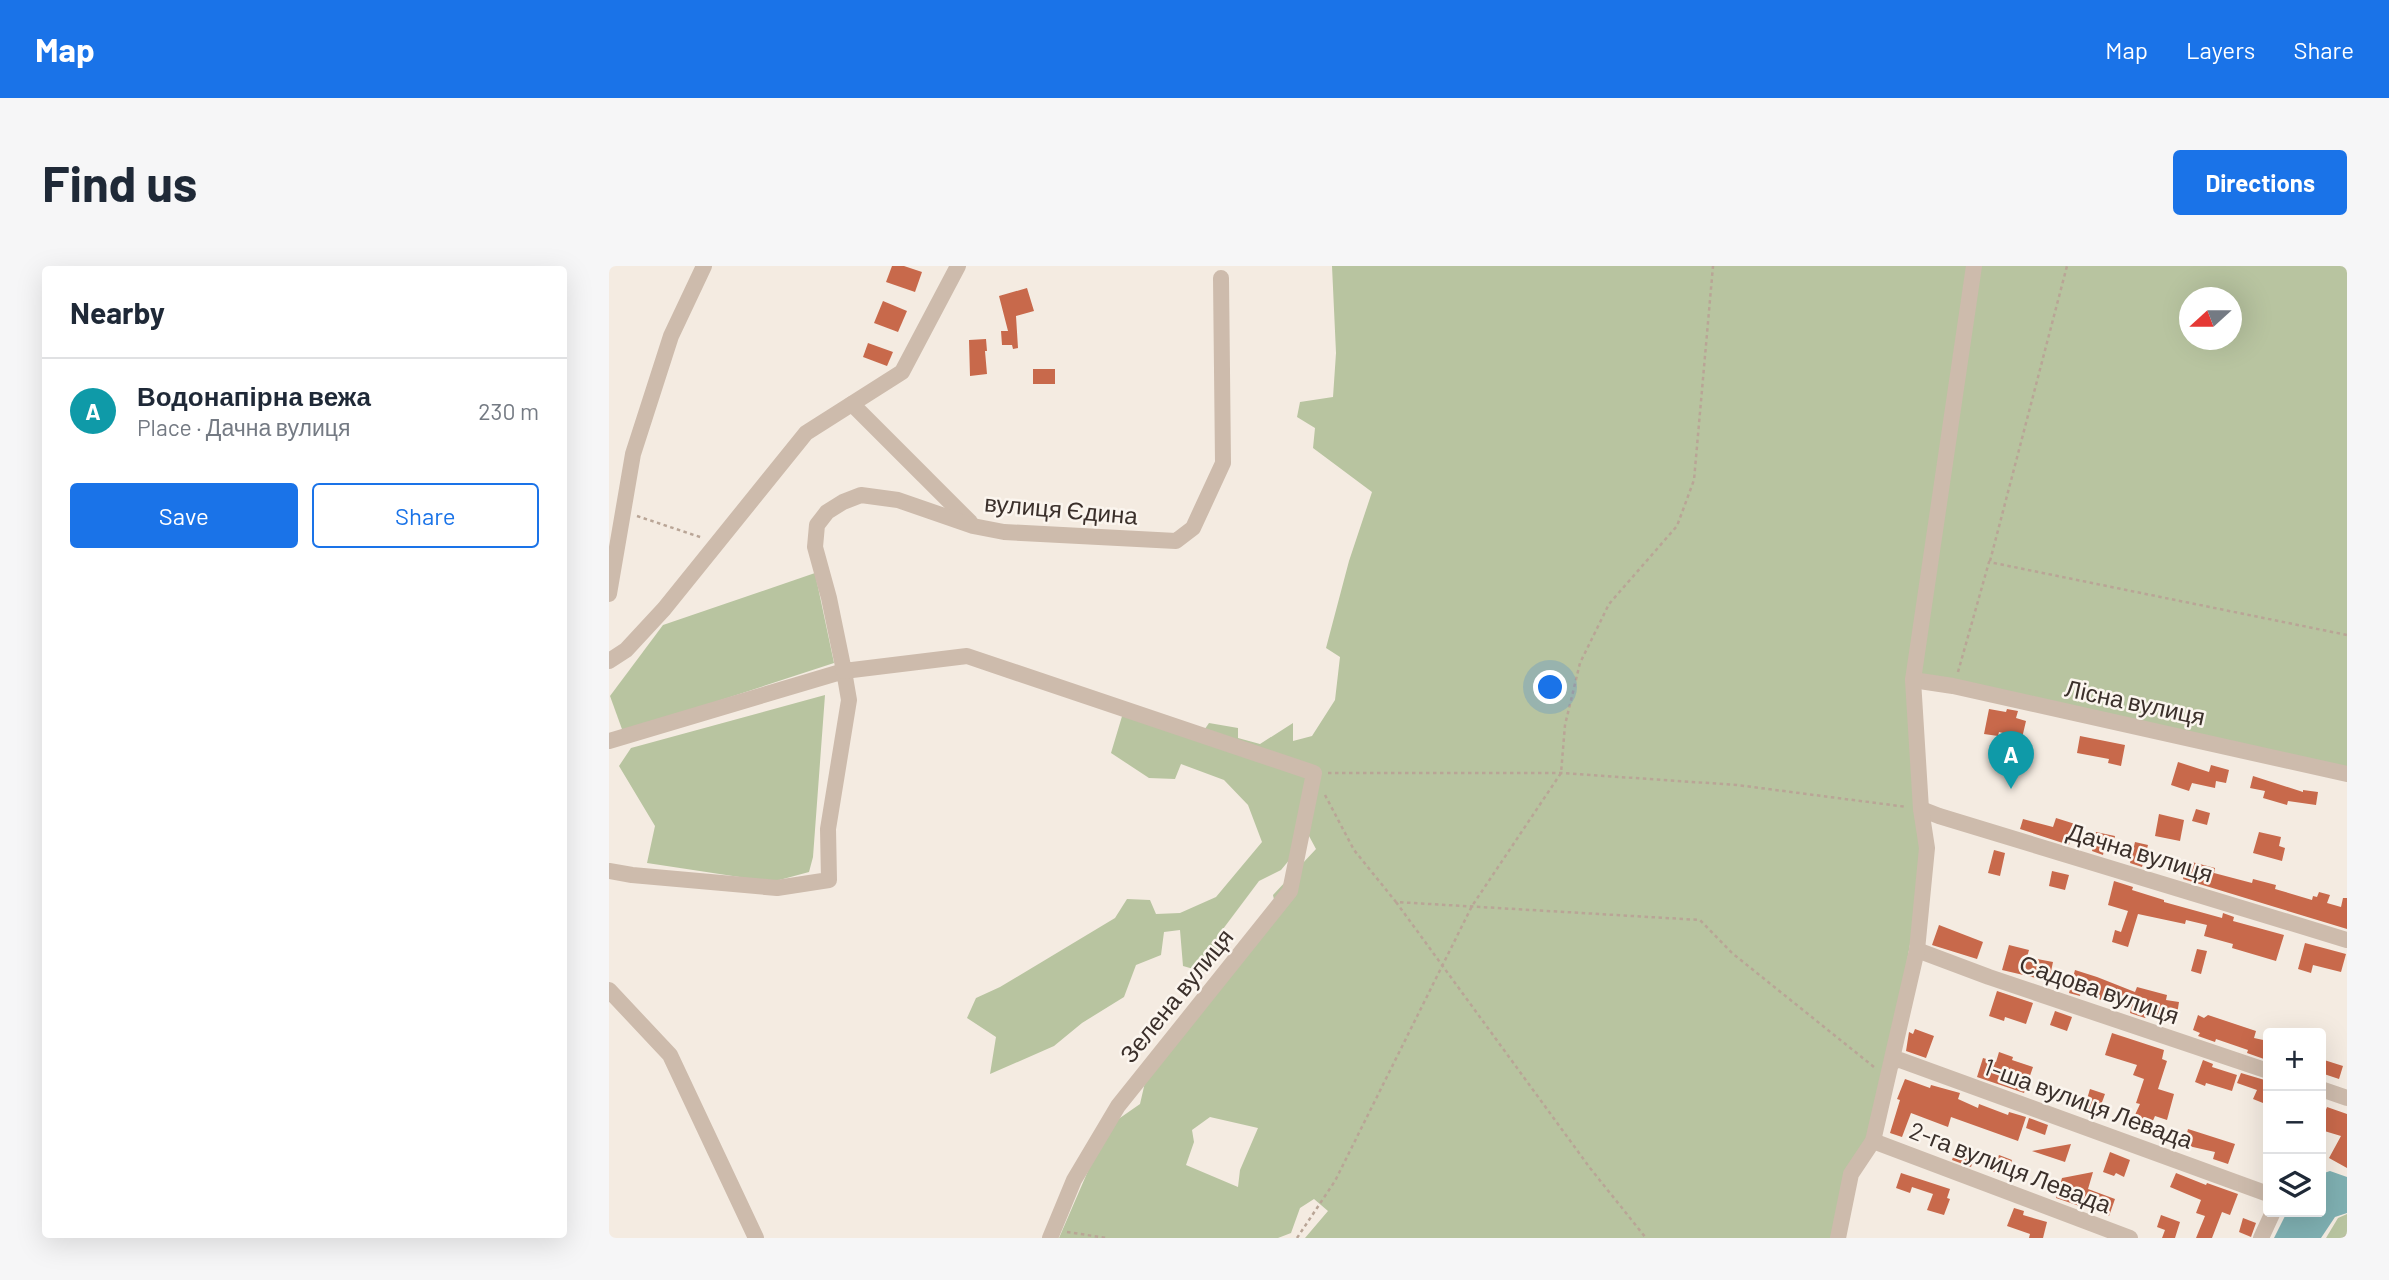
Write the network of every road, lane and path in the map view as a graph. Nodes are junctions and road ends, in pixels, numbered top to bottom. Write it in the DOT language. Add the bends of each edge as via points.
graph roads {
  1 [pos="704,266"];
  2 [pos="958,266"];
  3 [pos="1713,266"];
  4 [pos="1974,266"];
  5 [pos="2067,266"];
  6 [pos="1221,278"];
  7 [pos="852,404"];
  8 [pos="624,511"];
  9 [pos="975,526"];
  10 [pos="717,543"];
  11 [pos="1989,562"];
  12 [pos="609,594"];
  13 [pos="2347,635"];
  14 [pos="609,661"];
  15 [pos="843,671"];
  16 [pos="1913,680"];
  17 [pos="1954,686"];
  18 [pos="609,741"];
  19 [pos="1314,773"];
  20 [pos="1561,773"];
  21 [pos="2347,774"];
  22 [pos="1325,795"];
  23 [pos="1921,809"];
  24 [pos="609,871"];
  25 [pos="1396,902"];
  26 [pos="1472,906"];
  27 [pos="2347,940"];
  28 [pos="1917,950"];
  29 [pos="1443,965"];
  30 [pos="609,990"];
  31 [pos="1892,1060"];
  32 [pos="2263,1070"];
  33 [pos="1887,1077"];
  34 [pos="2326,1091"];
  35 [pos="2347,1098"];
  36 [pos="1873,1141"];
  37 [pos="2263,1192"];
  38 [pos="2271,1217"];
  39 [pos="1051,1234"];
  40 [pos="756,1238"];
  41 [pos="1107,1238"];
  42 [pos="1297,1238"];
  43 [pos="1646,1238"];
  44 [pos="1838,1238"];
  45 [pos="2130,1238"];
  46 [pos="2262,1238"];
  1 -- 8 [label="street" via="671,336 633,454"];
  2 -- 7 [label="street" via="902,372"];
  3 -- 20 [label="path" via="1694,480 1677,526 1609,604 1580,663 1565,725"];
  4 -- 16 [label="street"];
  5 -- 11 [label="path"];
  6 -- 9 [label="street, вулиця Єдина" via="1223,463 1193,528 1176,541 1004,532"];
  7 -- 9 [label="street"];
  7 -- 10 [label="street" via="806,433"];
  8 -- 10 [label="path"];
  8 -- 12 [label="street"];
  9 -- 15 [label="street, вулиця Єдина" via="898,500 861,495 827,512 817,525 814,547"];
  10 -- 14 [label="street" via="664,609 626,650"];
  11 -- 13 [label="path"];
  11 -- 17 [label="path"];
  15 -- 18 [label="street"];
  15 -- 19 [label="street" via="967,656"];
  15 -- 24 [label="street, вулиця Єдина" via="849,700 828,829 829,880 777,888"];
  16 -- 17 [label="street, Лісна вулиця"];
  16 -- 23 [label="street"];
  17 -- 21 [label="street, Лісна вулиця"];
  19 -- 20 [label="path"];
  19 -- 39 [label="street, Зелена вулиця" via="1290,891 1118,1106 1073,1180"];
  20 -- 23 [label="path" via="1737,785"];
  20 -- 26 [label="path"];
  22 -- 25 [label="path" via="1354,850"];
  23 -- 27 [label="street, Дачна вулиця"];
  23 -- 28 [label="street" via="1927,848"];
  25 -- 26 [label="path"];
  25 -- 29 [label="path"];
  26 -- 29 [label="path"];
  26 -- 33 [label="path" via="1700,920 1732,953"];
  28 -- 31 [label="street"];
  28 -- 32 [label="street, Садова вулиця"];
  29 -- 42 [label="path" via="1335,1181"];
  29 -- 43 [label="path"];
  30 -- 40 [label="street" via="670,1055"];
  31 -- 33 [label="street"];
  31 -- 37 [label="street, 1-ша вулиця Левада"];
  33 -- 36 [label="street"];
  34 -- 35 [label="street"];
  36 -- 44 [label="street" via="1851,1174"];
  36 -- 45 [label="street, 2-га вулиця Левада"];
  38 -- 46 [label="street"];
  39 -- 41 [label="path"];
}
